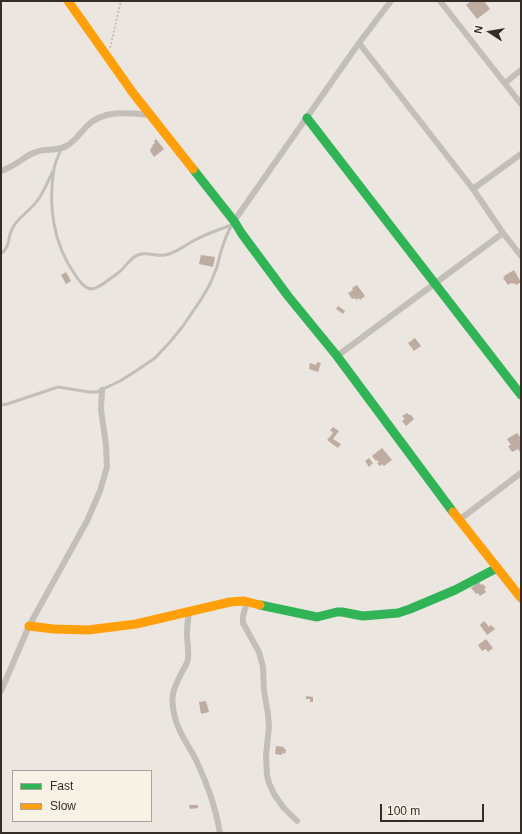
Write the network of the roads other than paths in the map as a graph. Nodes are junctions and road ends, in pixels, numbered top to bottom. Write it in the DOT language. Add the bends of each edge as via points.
graph roads {
  1 [pos="68,1"];
  2 [pos="391,1"];
  3 [pos="440,1"];
  4 [pos="359,43"];
  5 [pos="521,70"];
  6 [pos="505,83"];
  7 [pos="521,104"];
  8 [pos="151,115"];
  9 [pos="307,118"];
  10 [pos="62,149"];
  11 [pos="521,154"];
  12 [pos="54,167"];
  13 [pos="1,171"];
  14 [pos="472,189"];
  15 [pos="233,223"];
  16 [pos="503,233"];
  17 [pos="1,254"];
  18 [pos="521,256"];
  19 [pos="435,283"];
  20 [pos="337,356"];
  21 [pos="102,390"];
  22 [pos="521,396"];
  23 [pos="1,405"];
  24 [pos="521,473"];
  25 [pos="459,520"];
  26 [pos="497,568"];
  27 [pos="521,598"];
  28 [pos="247,602"];
  29 [pos="189,612"];
  30 [pos="29,626"];
  31 [pos="1,691"];
  32 [pos="297,821"];
  33 [pos="220,833"];
  1 -- 8 [label="street"];
  2 -- 4 [label="street"];
  3 -- 6 [label="street"];
  4 -- 9 [label="street"];
  4 -- 14 [label="street"];
  5 -- 6 [label="street"];
  6 -- 7 [label="street"];
  8 -- 10 [label="street" via="115,113 100,117 93,120 76,139"];
  8 -- 15 [label="street"];
  9 -- 15 [label="street"];
  9 -- 19 [label="street"];
  10 -- 12 [label="lane"];
  10 -- 13 [label="street" via="35,152"];
  11 -- 14 [label="street"];
  12 -- 15 [label="lane" via="51,208 60,246 69,266 82,284 92,289 119,273 138,255 159,256 172,253"];
  12 -- 17 [label="lane" via="37,201 12,228 8,245"];
  14 -- 16 [label="street"];
  15 -- 20 [label="street"];
  15 -- 21 [label="lane" via="210,284 170,342 155,358"];
  16 -- 18 [label="street"];
  16 -- 19 [label="street"];
  19 -- 20 [label="street"];
  19 -- 22 [label="street"];
  20 -- 25 [label="street"];
  21 -- 23 [label="lane" via="89,392 58,387"];
  21 -- 30 [label="street" via="107,466 100,491 87,521"];
  24 -- 25 [label="street"];
  25 -- 26 [label="street"];
  26 -- 27 [label="street"];
  26 -- 28 [label="street" via="455,590 398,613 363,616 337,612 317,617"];
  28 -- 29 [label="street" via="230,602"];
  28 -- 32 [label="street" via="243,623 259,652 263,667 269,726 267,775 274,794"];
  29 -- 30 [label="street" via="136,624 88,630"];
  29 -- 33 [label="street" via="188,658 175,685 172,703 176,725 204,778"];
  30 -- 31 [label="street"];
}
